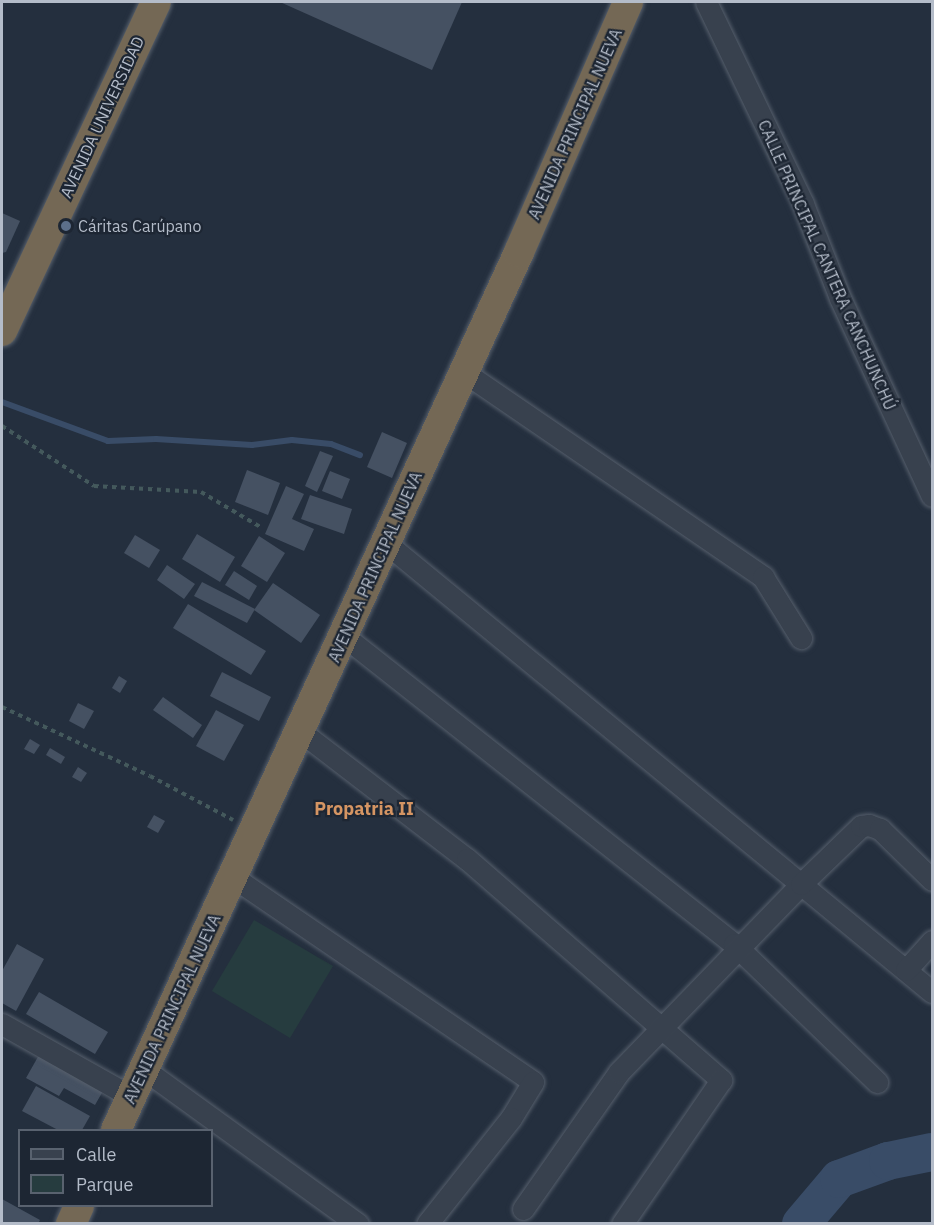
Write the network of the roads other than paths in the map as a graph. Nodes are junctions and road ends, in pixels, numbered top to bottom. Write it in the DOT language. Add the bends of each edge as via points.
graph roads {
  1 [pos="156,2"];
  2 [pos="628,2"];
  3 [pos="706,2"];
  4 [pos="2,331"];
  5 [pos="464,372"];
  6 [pos="933,496"];
  7 [pos="386,543"];
  8 [pos="344,636"];
  9 [pos="801,639"];
  10 [pos="300,731"];
  11 [pos="233,877"];
  12 [pos="933,880"];
  13 [pos="801,884"];
  14 [pos="933,941"];
  15 [pos="738,949"];
  16 [pos="906,970"];
  17 [pos="933,992"];
  18 [pos="2,1024"];
  19 [pos="661,1028"];
  20 [pos="145,1070"];
  21 [pos="877,1082"];
  22 [pos="132,1098"];
  23 [pos="117,1129"];
  24 [pos="78,1207"];
  25 [pos="523,1209"];
  26 [pos="70,1224"];
  27 [pos="358,1224"];
  28 [pos="427,1224"];
  29 [pos="622,1224"];
  1 -- 4 [label="highway, AVENIDA UNIVERSIDAD"];
  2 -- 5 [label="highway, AVENIDA PRINCIPAL NUEVA"];
  3 -- 6 [label="street, CALLE PRINCIPAL CANTERA CANCHUNCHÚ" via="803,204 844,309"];
  5 -- 7 [label="highway, AVENIDA PRINCIPAL NUEVA"];
  5 -- 9 [label="street" via="763,577"];
  7 -- 8 [label="highway, AVENIDA PRINCIPAL NUEVA"];
  7 -- 13 [label="street"];
  8 -- 10 [label="highway, AVENIDA PRINCIPAL NUEVA"];
  8 -- 15 [label="street"];
  10 -- 11 [label="highway, AVENIDA PRINCIPAL NUEVA"];
  10 -- 19 [label="street" via="466,859"];
  11 -- 20 [label="highway, AVENIDA PRINCIPAL NUEVA"];
  11 -- 28 [label="street" via="532,1082 511,1118"];
  12 -- 13 [label="street" via="879,829 869,825 861,826"];
  13 -- 15 [label="street"];
  13 -- 16 [label="street"];
  14 -- 16 [label="street"];
  15 -- 19 [label="street"];
  15 -- 21 [label="street"];
  16 -- 17 [label="street"];
  18 -- 22 [label="street"];
  19 -- 25 [label="street" via="619,1072"];
  19 -- 29 [label="street" via="721,1080"];
  20 -- 22 [label="highway, AVENIDA PRINCIPAL NUEVA"];
  20 -- 27 [label="street"];
  22 -- 23 [label="highway, AVENIDA PRINCIPAL NUEVA"];
  24 -- 26 [label="highway"];
}
